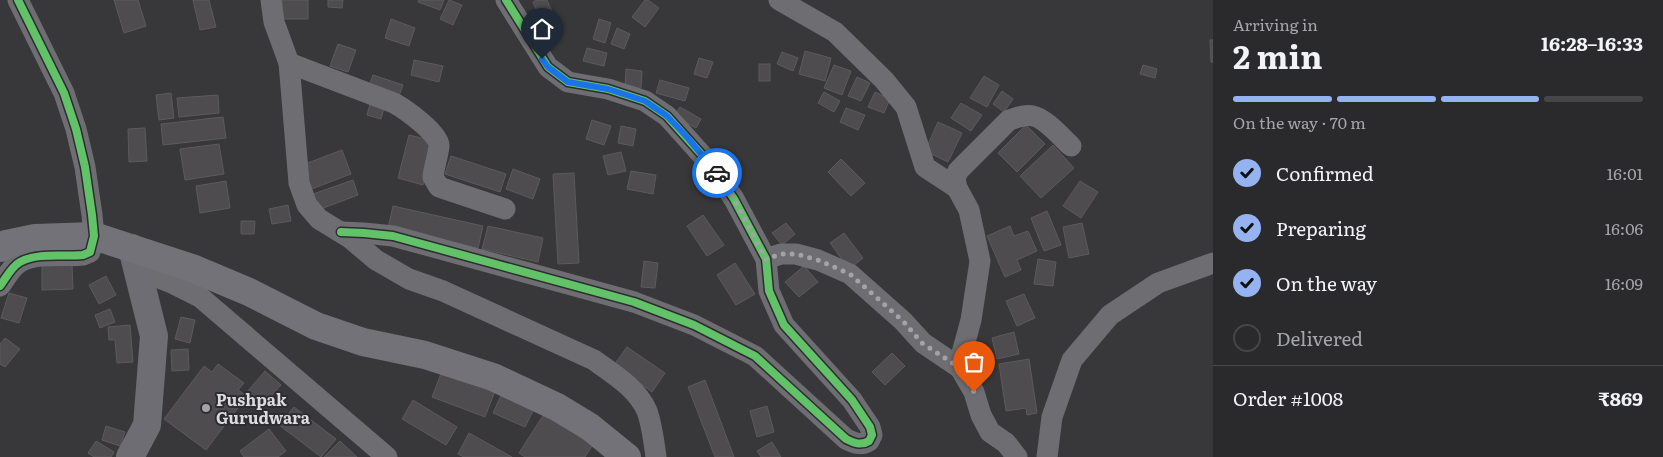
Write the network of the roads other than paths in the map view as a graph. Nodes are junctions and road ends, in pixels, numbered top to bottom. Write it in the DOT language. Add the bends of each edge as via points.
graph roads {
  1 [pos="18,0"];
  2 [pos="271,0"];
  3 [pos="506,0"];
  4 [pos="780,0"];
  5 [pos="289,64"];
  6 [pos="1071,146"];
  7 [pos="957,188"];
  8 [pos="505,209"];
  9 [pos="340,232"];
  10 [pos="94,236"];
  11 [pos="0,248"];
  12 [pos="134,259"];
  13 [pos="766,259"];
  14 [pos="1213,263"];
  15 [pos="0,286"];
  16 [pos="960,368"];
  17 [pos="130,457"];
  18 [pos="387,457"];
  19 [pos="627,457"];
  20 [pos="656,457"];
  21 [pos="1017,457"];
  22 [pos="1047,457"];
  1 -- 10 [label="street" via="64,93 76,129 86,166"];
  2 -- 5 [label="street" via="274,22"];
  3 -- 13 [label="street" via="548,67 568,82 608,89 645,101 667,116 711,165 734,199"];
  4 -- 7 [label="street" via="835,32 884,80 906,106 925,166"];
  5 -- 8 [label="street" via="394,102 409,112 437,137 439,144 433,178 439,187"];
  5 -- 9 [label="street" via="299,183 307,205 319,219"];
  6 -- 7 [label="street" via="1041,119 1032,116 1009,120 958,171"];
  7 -- 16 [label="street" via="969,210 980,261"];
  9 -- 13 [label="street" via="393,236 634,302 694,325 755,356 846,439 854,443 869,441 872,431 852,400 784,325 769,291"];
  9 -- 20 [label="street" via="376,260 409,279 519,325 594,360 614,374 634,392 646,410"];
  10 -- 11 [label="highway" via="35,238"];
  10 -- 12 [label="highway"];
  10 -- 15 [label="street" via="90,252 21,262"];
  12 -- 17 [label="main road" via="154,336 147,426"];
  12 -- 18 [label="street" via="200,297"];
  12 -- 19 [label="highway" via="192,268 316,326 492,377 557,406"];
  13 -- 16 [label="street" via="796,254 850,274 903,321 922,343"];
  14 -- 22 [label="street" via="1158,282 1110,315 1072,360 1052,417"];
  16 -- 21 [label="street" via="990,432 1006,443"];
}
